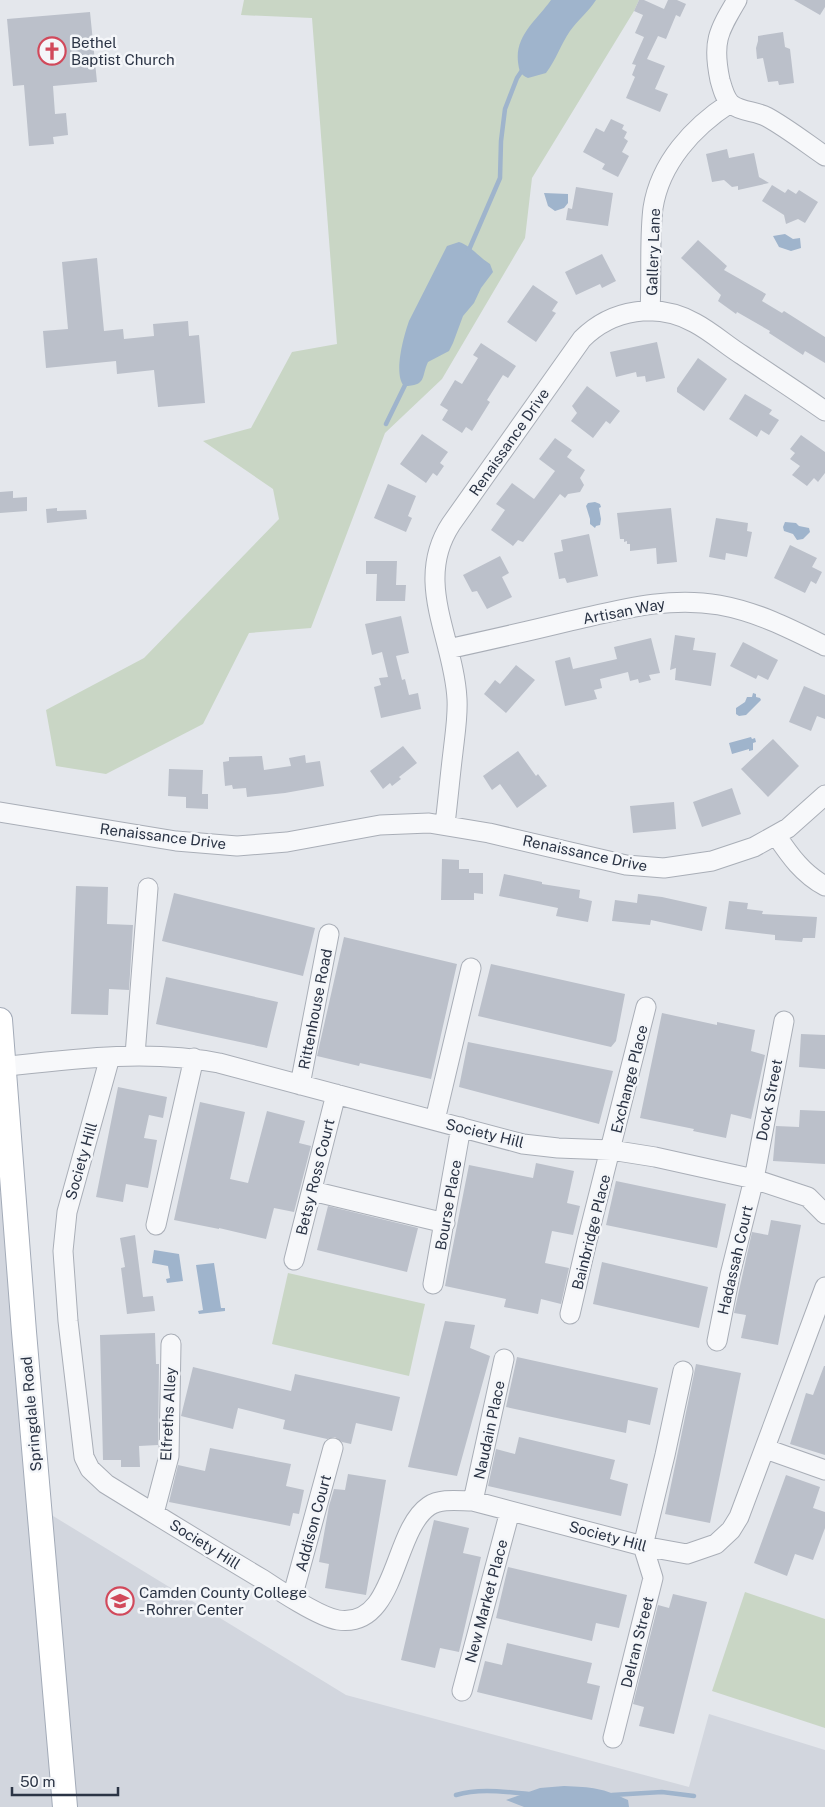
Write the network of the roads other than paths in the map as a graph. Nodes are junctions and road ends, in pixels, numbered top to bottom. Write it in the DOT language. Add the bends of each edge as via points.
graph roads {
  1 [pos="737,0"];
  2 [pos="730,103"];
  3 [pos="825,156"];
  4 [pos="650,311"];
  5 [pos="825,412"];
  6 [pos="825,646"];
  7 [pos="448,650"];
  8 [pos="825,795"];
  9 [pos="0,812"];
  10 [pos="445,824"];
  11 [pos="776,835"];
  12 [pos="825,886"];
  13 [pos="148,888"];
  14 [pos="329,934"];
  15 [pos="471,968"];
  16 [pos="646,1008"];
  17 [pos="0,1020"];
  18 [pos="784,1021"];
  19 [pos="136,1055"];
  20 [pos="110,1057"];
  21 [pos="194,1058"];
  22 [pos="2,1067"];
  23 [pos="300,1085"];
  24 [pos="336,1094"];
  25 [pos="435,1120"];
  26 [pos="461,1127"];
  27 [pos="611,1150"];
  28 [pos="754,1179"];
  29 [pos="312,1190"];
  30 [pos="825,1214"];
  31 [pos="445,1223"];
  32 [pos="156,1225"];
  33 [pos="294,1260"];
  34 [pos="433,1284"];
  35 [pos="825,1286"];
  36 [pos="570,1314"];
  37 [pos="820,1317"];
  38 [pos="717,1342"];
  39 [pos="171,1344"];
  40 [pos="504,1359"];
  41 [pos="683,1371"];
  42 [pos="333,1448"];
  43 [pos="766,1448"];
  44 [pos="825,1470"];
  45 [pos="473,1501"];
  46 [pos="510,1511"];
  47 [pos="154,1513"];
  48 [pos="643,1546"];
  49 [pos="292,1598"];
  50 [pos="462,1691"];
  51 [pos="614,1738"];
  52 [pos="65,1807"];
  1 -- 2 [label="street" via="721,28 716,50 721,84"];
  2 -- 3 [label="street" via="768,117"];
  2 -- 4 [label="street, Gallery Lane" via="692,135 671,159 661,180 653,210"];
  4 -- 5 [label="street, Renaissance Drive" via="668,313 695,323"];
  4 -- 7 [label="street, Renaissance Drive" via="626,313 606,321 582,339 445,534 435,564 434,583"];
  6 -- 7 [label="street, Artisan Way" via="756,614 719,605 674,602 636,606"];
  7 -- 10 [label="street, Renaissance Drive" via="457,710"];
  8 -- 11 [label="street, Renaissance Drive"];
  9 -- 10 [label="street, Renaissance Drive" via="176,842 237,846 287,842 380,825"];
  10 -- 11 [label="street, Renaissance Drive" via="626,865 656,868 712,862"];
  11 -- 12 [label="street" via="800,868"];
  13 -- 19 [label="street"];
  14 -- 23 [label="street, Rittenhouse Road"];
  15 -- 25 [label="street"];
  16 -- 27 [label="street, Exchange Place"];
  17 -- 22 [label="main road, Springdale Road"];
  18 -- 28 [label="street, Dock Street"];
  19 -- 20 [label="street, Society Hill"];
  19 -- 21 [label="street, Society Hill"];
  20 -- 22 [label="street, Society Hill"];
  20 -- 47 [label="street, Society Hill" via="66,1212 63,1251 68,1321 84,1457 90,1469 106,1484"];
  21 -- 23 [label="street, Society Hill"];
  21 -- 32 [label="street"];
  22 -- 52 [label="main road, Springdale Road"];
  23 -- 24 [label="street, Society Hill"];
  24 -- 25 [label="street, Society Hill"];
  24 -- 29 [label="street, Betsy Ross Court"];
  25 -- 26 [label="street, Society Hill"];
  26 -- 27 [label="street, Society Hill" via="523,1144"];
  26 -- 31 [label="street, Bourse Place"];
  27 -- 28 [label="street, Society Hill"];
  27 -- 36 [label="street, Bainbridge Place"];
  28 -- 30 [label="street, Society Hill" via="808,1197"];
  28 -- 38 [label="street, Hadassah Court"];
  29 -- 31 [label="street"];
  29 -- 33 [label="street, Betsy Ross Court"];
  31 -- 34 [label="street, Bourse Place"];
  35 -- 37 [label="street, Society Hill"];
  37 -- 43 [label="street, Society Hill"];
  39 -- 47 [label="street, Elfreths Alley" via="169,1456"];
  40 -- 45 [label="street, Naudain Place"];
  41 -- 48 [label="street"];
  42 -- 49 [label="street, Addison Court"];
  43 -- 44 [label="street"];
  43 -- 48 [label="street, Society Hill" via="739,1517 716,1544 687,1554"];
  45 -- 46 [label="street, Society Hill"];
  45 -- 49 [label="street, Society Hill" via="447,1500 426,1508 414,1522 380,1601 359,1618 340,1621"];
  46 -- 48 [label="street, Society Hill"];
  46 -- 50 [label="street, New Market Place"];
  47 -- 49 [label="street, Society Hill"];
  48 -- 51 [label="street, Delran Street" via="654,1578"];
}
